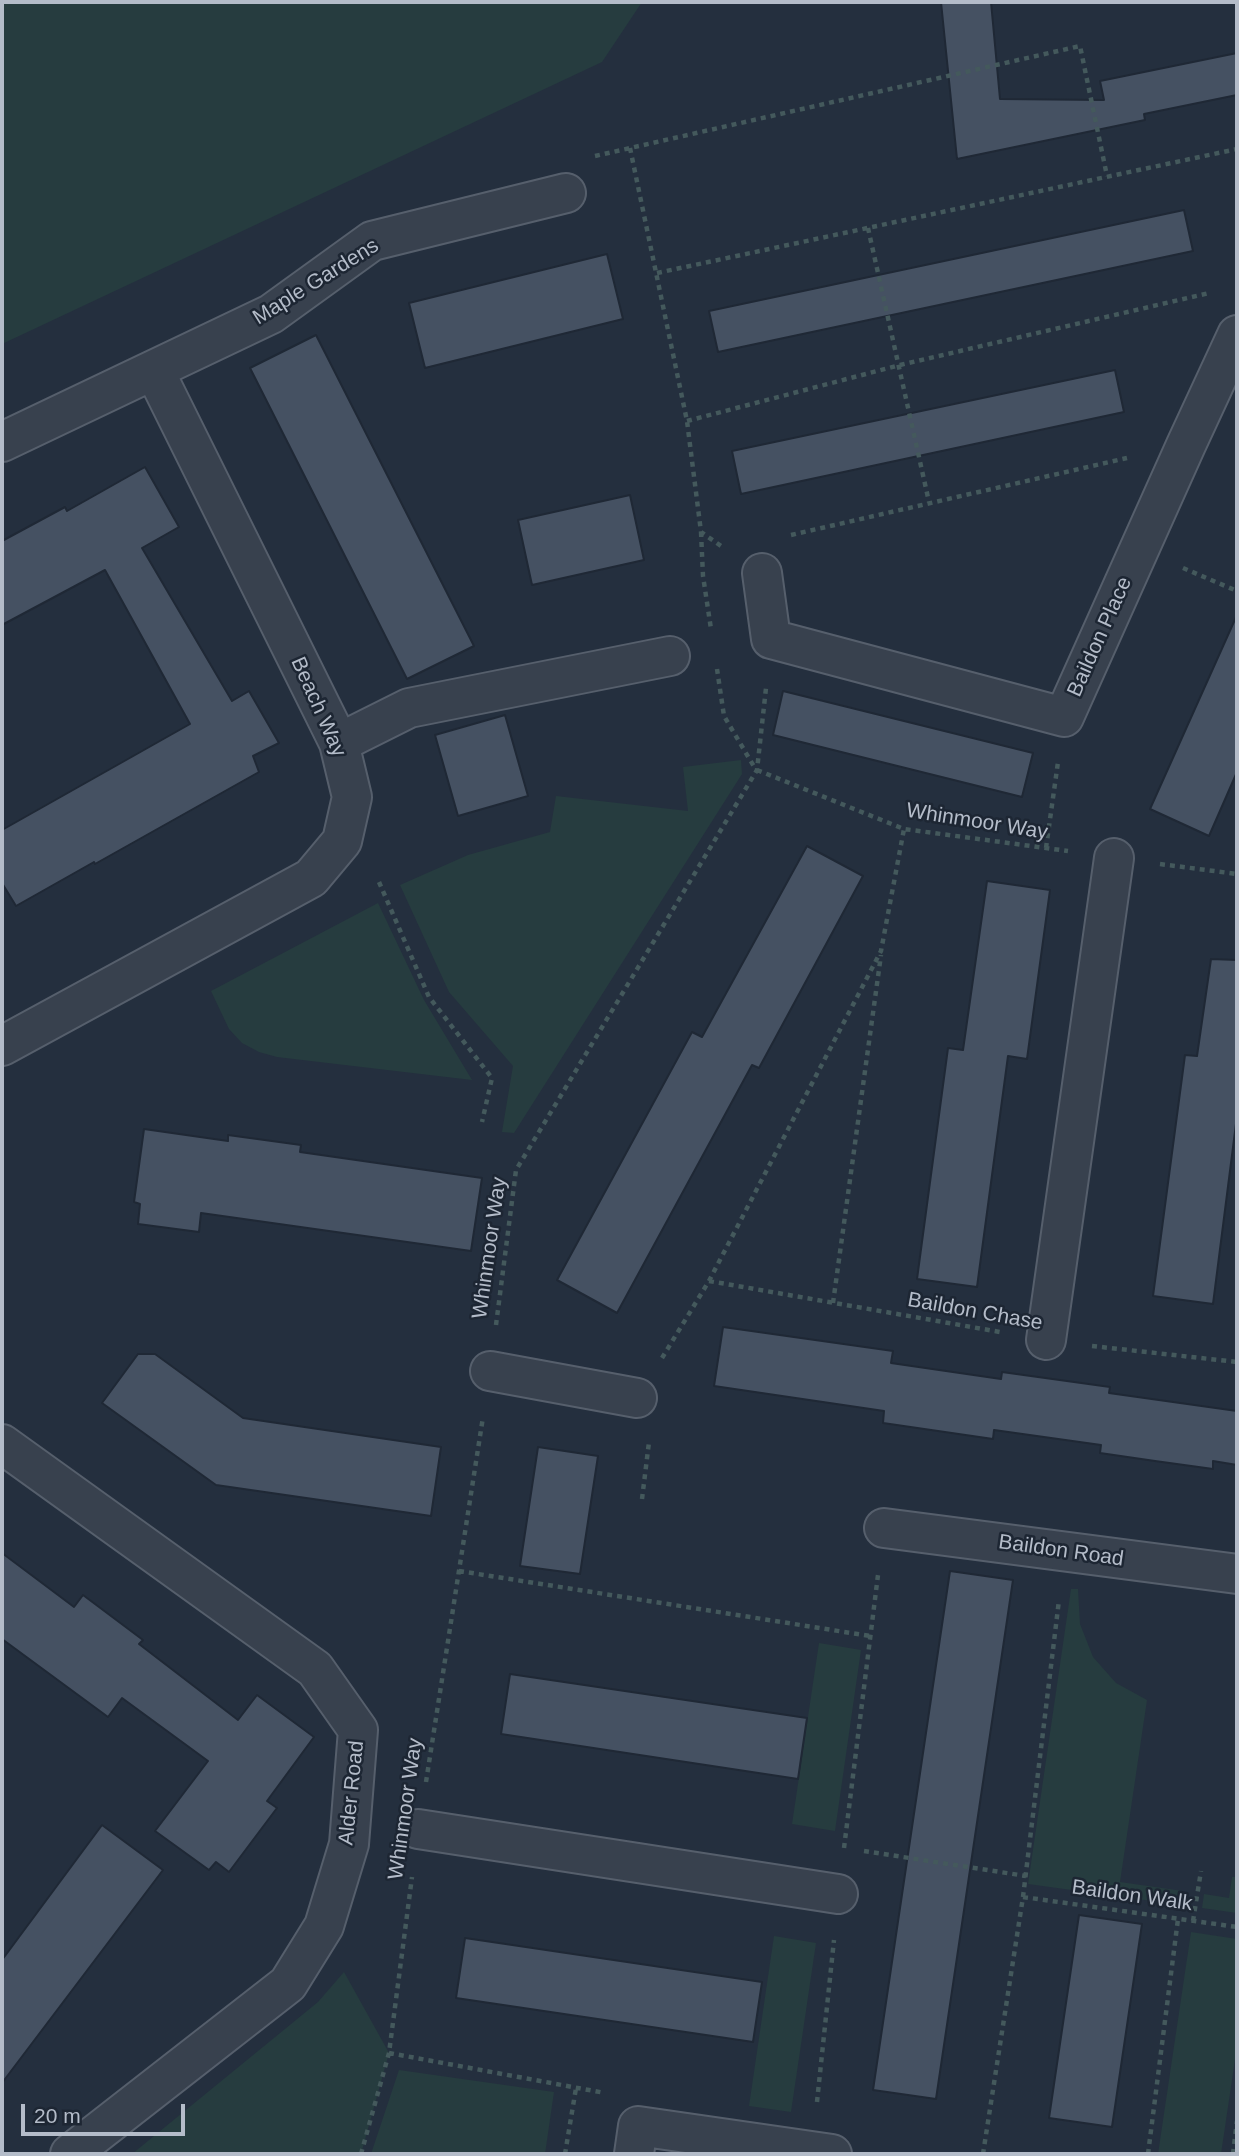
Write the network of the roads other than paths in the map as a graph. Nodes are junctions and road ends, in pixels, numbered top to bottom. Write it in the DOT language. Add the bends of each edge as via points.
graph roads {
  1 [pos="566,193"];
  2 [pos="1237,335"];
  3 [pos="154,370"];
  4 [pos="2,442"];
  5 [pos="762,573"];
  6 [pos="670,656"];
  7 [pos="339,743"];
  8 [pos="1114,858"];
  9 [pos="2,1046"];
  10 [pos="1046,1340"];
  11 [pos="490,1371"];
  12 [pos="637,1398"];
  13 [pos="2,1444"];
  14 [pos="884,1528"];
  15 [pos="1237,1574"];
  16 [pos="418,1829"];
  17 [pos="838,1894"];
  18 [pos="636,2140"];
  19 [pos="822,2153"];
  20 [pos="70,2154"];
  1 -- 3 [label="street, Maple Gardens" via="372,242 271,314"];
  2 -- 5 [label="street, Baildon Place" via="1064,716 771,639"];
  3 -- 4 [label="street, Maple Gardens"];
  3 -- 7 [label="street, Beach Way"];
  6 -- 7 [label="street" via="409,708"];
  7 -- 9 [label="street, Beach Way" via="352,797 342,841 311,877"];
  8 -- 10 [label="street"];
  11 -- 12 [label="street"];
  13 -- 20 [label="street, Alder Road" via="315,1669 358,1730 349,1844 324,1926 288,1984"];
  14 -- 15 [label="street, Baildon Road"];
  16 -- 17 [label="street"];
  18 -- 19 [label="street"];
}
